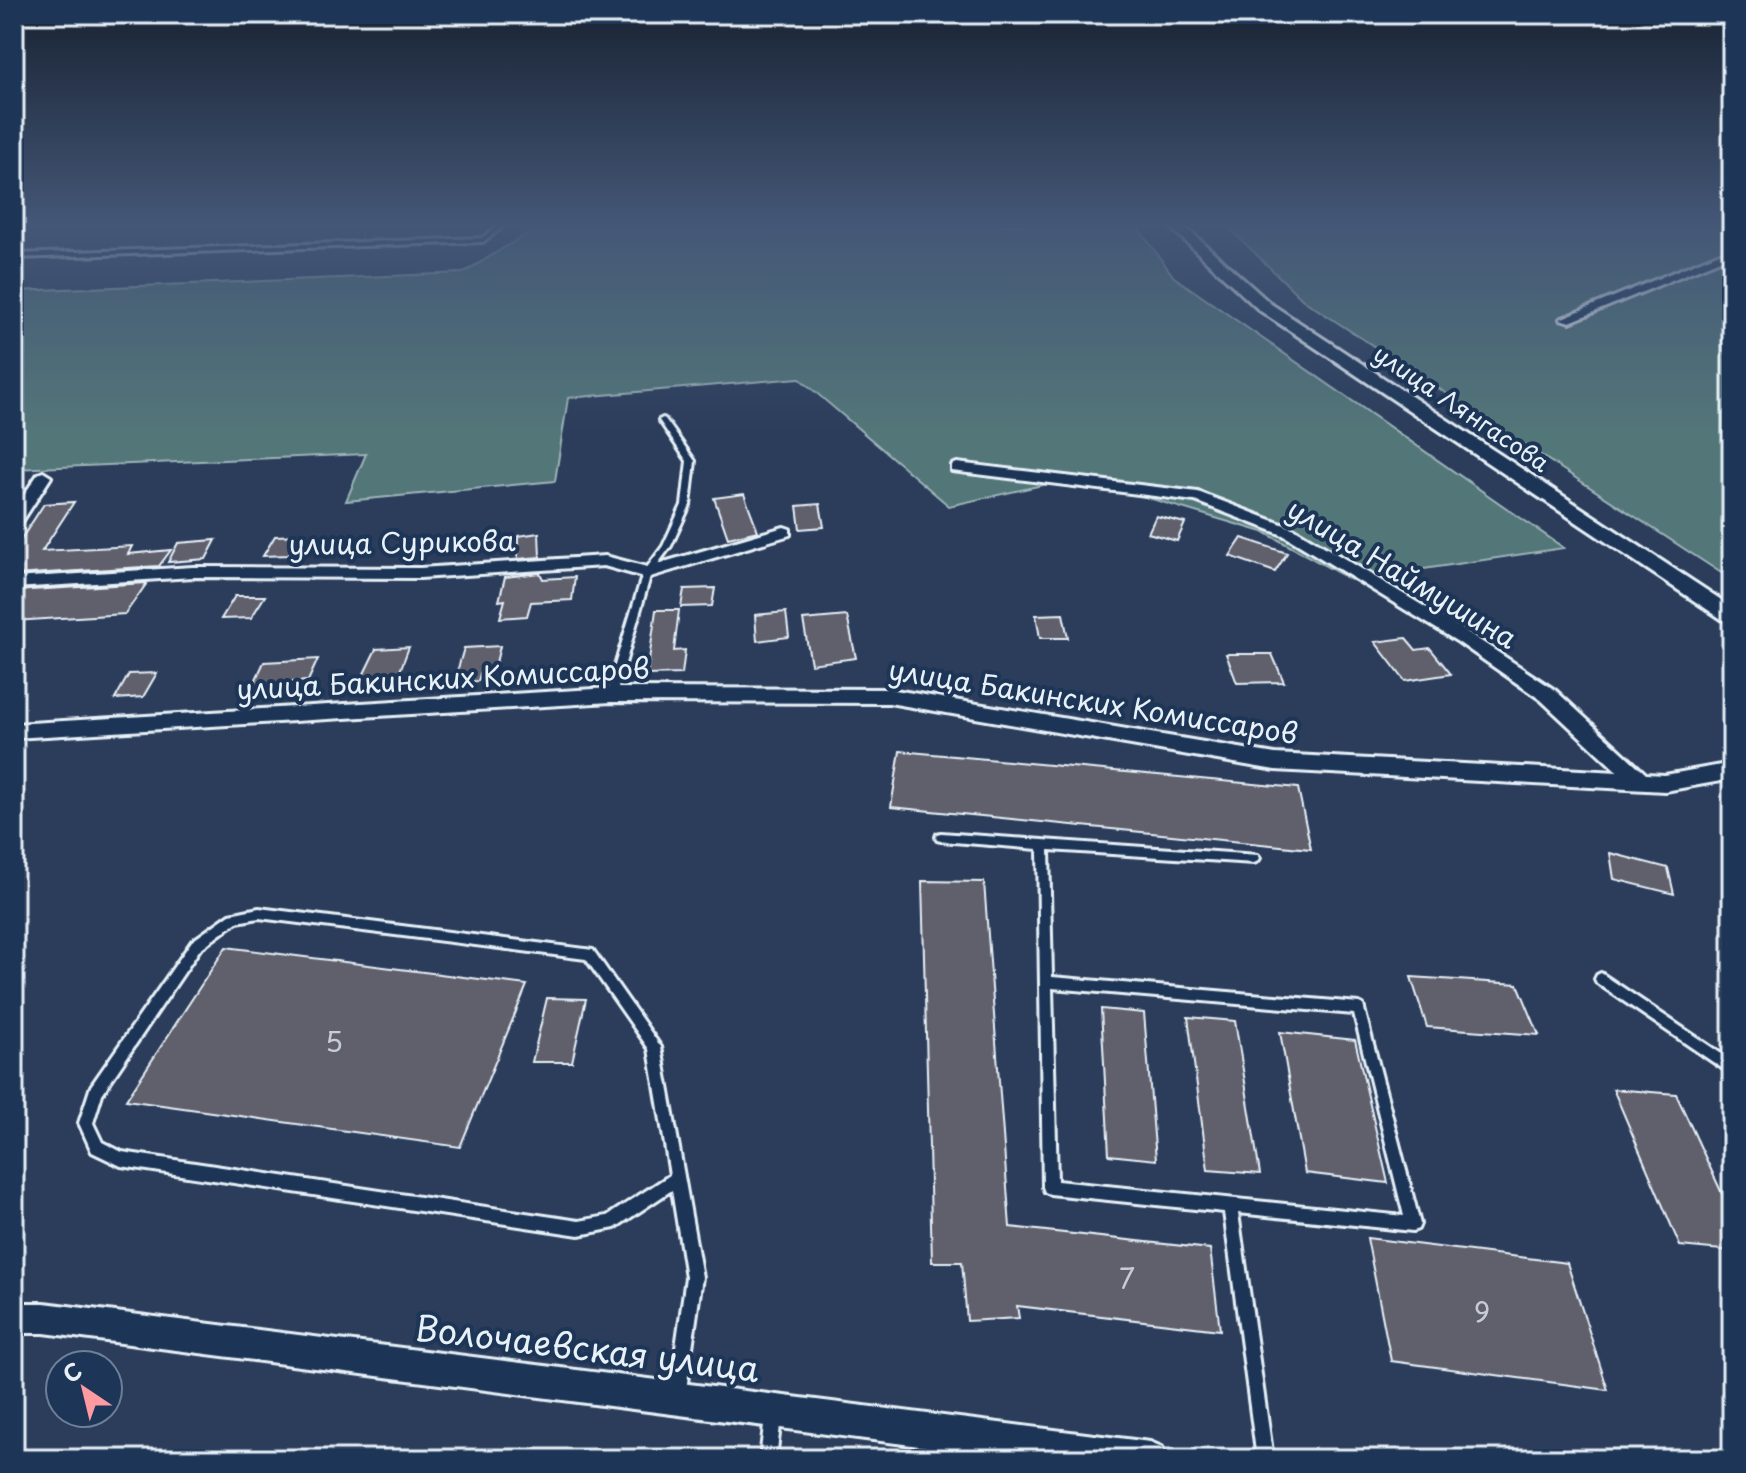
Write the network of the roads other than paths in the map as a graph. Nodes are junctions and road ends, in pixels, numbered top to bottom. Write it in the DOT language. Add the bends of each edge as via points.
graph roads {
  1 [pos="1250,294"];
  2 [pos="1628,294"];
  3 [pos="1566,319"];
  4 [pos="663,420"];
  5 [pos="957,468"];
  6 [pos="43,477"];
  7 [pos="14,522"];
  8 [pos="784,532"];
  9 [pos="647,573"];
  10 [pos="14,583"];
  11 [pos="1732,618"];
  12 [pos="611,695"];
  13 [pos="14,731"];
  14 [pos="1732,771"];
  15 [pos="1640,781"];
  16 [pos="941,837"];
  17 [pos="1043,845"];
  18 [pos="1254,858"];
  19 [pos="1601,979"];
  20 [pos="1045,982"];
  21 [pos="1732,1069"];
  22 [pos="677,1178"];
  23 [pos="1230,1205"];
  24 [pos="14,1318"];
  25 [pos="677,1399"];
  26 [pos="774,1411"];
  27 [pos="768,1459"];
  28 [pos="1150,1459"];
  29 [pos="1265,1459"];
  1 -- 11 [label="main road, улица Лянгасова"];
  2 -- 3 [label="street"];
  4 -- 9 [label="lane" via="691,461 686,505"];
  5 -- 15 [label="street, улица Наймушина" via="1198,497 1289,532 1548,695"];
  6 -- 7 [label="street"];
  8 -- 9 [label="street"];
  9 -- 10 [label="street, улица Сурикова" via="605,561 420,573 193,572"];
  9 -- 12 [label="lane"];
  12 -- 13 [label="street, улица Бакинских Комиссаров"];
  12 -- 15 [label="street, улица Бакинских Комиссаров" via="889,696 1275,762"];
  14 -- 15 [label="street, улица Бакинских Комиссаров" via="1665,783"];
  16 -- 17 [label="lane"];
  17 -- 18 [label="lane"];
  17 -- 20 [label="lane"];
  19 -- 21 [label="lane"];
  20 -- 23 [label="lane" via="1050,1187"];
  20 -- 23 [label="lane" via="1359,1009 1413,1224"];
  22 -- 22 [label="lane" via="655,1047 589,954 259,913 234,918 196,945 96,1091 86,1123 97,1147 121,1159 579,1228 610,1223"];
  22 -- 25 [label="lane" via="694,1277"];
  23 -- 29 [label="lane"];
  24 -- 25 [label="street, Волочаевская улица"];
  25 -- 26 [label="street, Волочаевская улица"];
  26 -- 27 [label="lane"];
  26 -- 28 [label="street, Волочаевская улица"];
}
